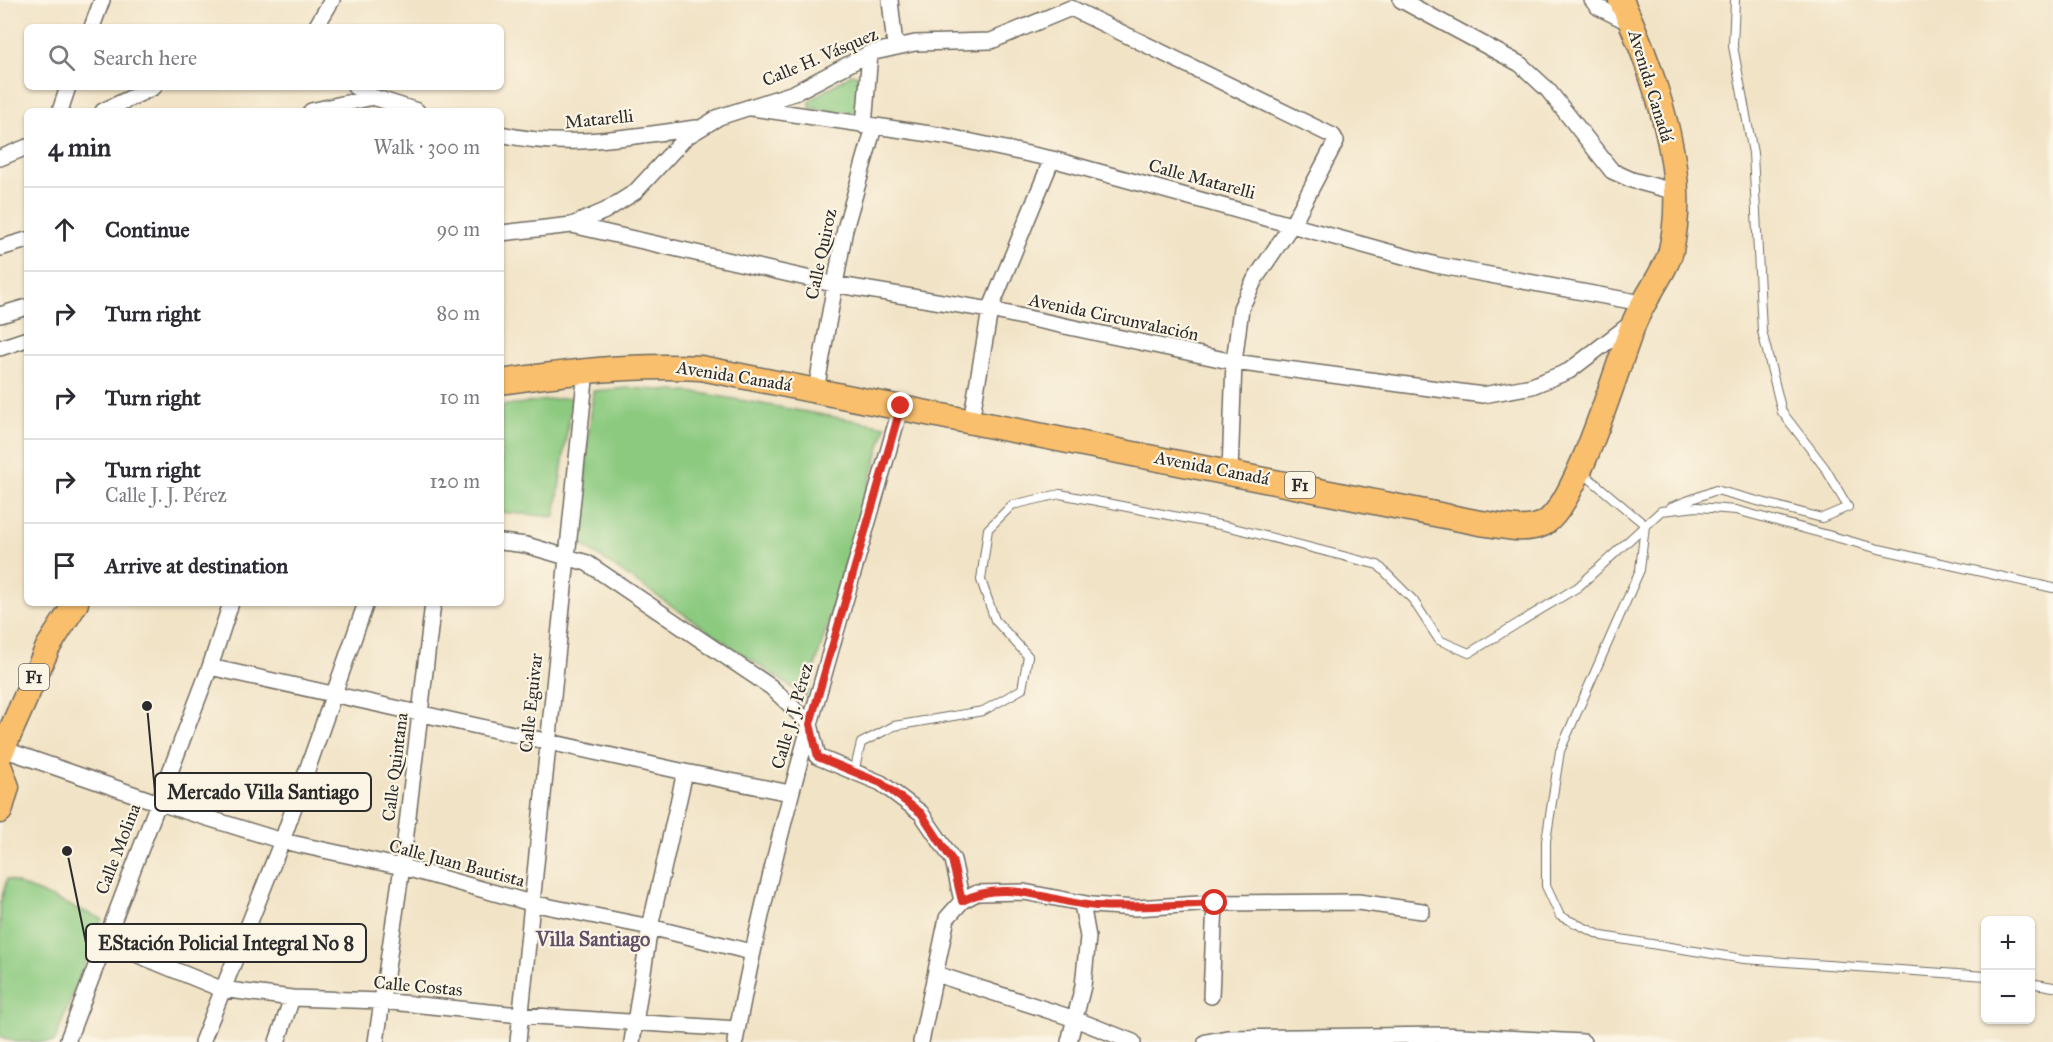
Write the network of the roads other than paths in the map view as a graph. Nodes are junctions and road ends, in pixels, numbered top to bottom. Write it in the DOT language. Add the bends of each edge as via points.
graph roads {
  1 [pos="102,0"];
  2 [pos="332,0"];
  3 [pos="890,0"];
  4 [pos="1401,0"];
  5 [pos="1592,0"];
  6 [pos="1621,0"];
  7 [pos="1735,0"];
  8 [pos="1070,4"];
  9 [pos="93,24"];
  10 [pos="318,24"];
  11 [pos="1632,24"];
  12 [pos="895,46"];
  13 [pos="870,53"];
  14 [pos="67,90"];
  15 [pos="148,90"];
  16 [pos="360,90"];
  17 [pos="373,97"];
  18 [pos="749,107"];
  19 [pos="61,108"];
  20 [pos="109,108"];
  21 [pos="324,108"];
  22 [pos="408,108"];
  23 [pos="702,127"];
  24 [pos="869,127"];
  25 [pos="504,135"];
  26 [pos="24,148"];
  27 [pos="0,158"];
  28 [pos="1052,159"];
  29 [pos="1676,192"];
  30 [pos="1293,224"];
  31 [pos="572,225"];
  32 [pos="504,232"];
  33 [pos="24,241"];
  34 [pos="0,248"];
  35 [pos="833,284"];
  36 [pos="24,308"];
  37 [pos="990,310"];
  38 [pos="1638,312"];
  39 [pos="0,315"];
  40 [pos="24,340"];
  41 [pos="0,348"];
  42 [pos="1234,362"];
  43 [pos="586,369"];
  44 [pos="504,382"];
  45 [pos="816,390"];
  46 [pos="901,406"];
  47 [pos="971,421"];
  48 [pos="1580,470"];
  49 [pos="1230,471"];
  50 [pos="1661,512"];
  51 [pos="1645,525"];
  52 [pos="504,542"];
  53 [pos="568,558"];
  54 [pos="2053,588"];
  55 [pos="74,606"];
  56 [pos="230,606"];
  57 [pos="365,606"];
  58 [pos="433,606"];
  59 [pos="210,667"];
  60 [pos="335,693"];
  61 [pos="422,713"];
  62 [pos="810,724"];
  63 [pos="546,741"];
  64 [pos="1,757"];
  65 [pos="685,772"];
  66 [pos="854,772"];
  67 [pos="790,793"];
  68 [pos="156,802"];
  69 [pos="0,811"];
  70 [pos="282,840"];
  71 [pos="402,867"];
  72 [pos="962,901"];
  73 [pos="531,903"];
  74 [pos="1215,903"];
  75 [pos="1082,904"];
  76 [pos="1422,911"];
  77 [pos="650,927"];
  78 [pos="104,941"];
  79 [pos="751,952"];
  80 [pos="936,974"];
  81 [pos="1981,976"];
  82 [pos="2035,984"];
  83 [pos="2053,987"];
  84 [pos="221,989"];
  85 [pos="1211,996"];
  86 [pos="292,998"];
  87 [pos="381,1001"];
  88 [pos="520,1015"];
  89 [pos="1075,1019"];
  90 [pos="635,1023"];
  91 [pos="736,1036"];
  92 [pos="1343,1039"];
  93 [pos="69,1041"];
  94 [pos="202,1042"];
  95 [pos="277,1042"];
  96 [pos="376,1042"];
  97 [pos="518,1042"];
  98 [pos="632,1042"];
  99 [pos="921,1042"];
  100 [pos="1070,1042"];
  101 [pos="1133,1042"];
  102 [pos="1206,1042"];
  103 [pos="1583,1042"];
  1 -- 9 [label="street"];
  2 -- 10 [label="street"];
  3 -- 12 [label="street"];
  4 -- 29 [label="street" via="1520,64 1548,90 1612,171"];
  5 -- 11 [label="street"];
  6 -- 11 [label="highway, Avenida Canadá / F1"];
  7 -- 50 [label="lane" via="1733,46 1753,153 1762,331 1782,412 1825,468 1848,507 1822,518 1716,490"];
  8 -- 12 [label="street, Calle H. Vásquez" via="991,41"];
  8 -- 30 [label="street, Calle H. Vásquez" via="1333,136 1336,141"];
  11 -- 29 [label="highway, Avenida Canadá / F1" via="1668,135"];
  12 -- 13 [label="street, Calle H. Vásquez"];
  13 -- 18 [label="street, Calle H. Vásquez" via="794,93"];
  13 -- 24 [label="street, Calle Quiroz"];
  14 -- 19 [label="street"];
  15 -- 20 [label="street"];
  16 -- 17 [label="street"];
  17 -- 21 [label="street"];
  17 -- 22 [label="street"];
  18 -- 23 [label="street, Calle H. Vásquez"];
  18 -- 24 [label="street, Calle Matarelli"];
  23 -- 25 [label="street, Matarelli" via="567,144"];
  23 -- 31 [label="street, Calle H. Vásquez" via="686,137 635,192"];
  24 -- 28 [label="street, Calle Matarelli" via="944,136"];
  24 -- 35 [label="street, Calle Quiroz"];
  26 -- 27 [label="street"];
  28 -- 30 [label="street, Calle Matarelli"];
  28 -- 37 [label="street"];
  29 -- 38 [label="highway, Avenida Canadá / F1" via="1671,252"];
  30 -- 38 [label="street, Calle Matarelli" via="1436,265"];
  30 -- 42 [label="street" via="1255,279 1241,308"];
  31 -- 32 [label="street"];
  31 -- 35 [label="street, Avenida Circunvalación"];
  33 -- 34 [label="street"];
  35 -- 37 [label="street, Avenida Circunvalación"];
  35 -- 45 [label="street, Calle Quiroz"];
  36 -- 39 [label="street"];
  37 -- 42 [label="street, Avenida Circunvalación"];
  37 -- 47 [label="street"];
  38 -- 42 [label="street, Avenida Circunvalación" via="1569,371 1532,386 1483,395"];
  38 -- 48 [label="highway, Avenida Canadá / F1"];
  40 -- 41 [label="street"];
  42 -- 49 [label="street"];
  43 -- 44 [label="highway, Avenida Canadá / F1"];
  43 -- 45 [label="highway, Avenida Canadá / F1" via="655,365 701,368"];
  43 -- 53 [label="street, Calle Eguivar"];
  45 -- 46 [label="highway, Avenida Canadá / F1"];
  46 -- 47 [label="highway, Avenida Canadá / F1"];
  46 -- 62 [label="street, Calle J. J. Pérez"];
  47 -- 49 [label="highway, Avenida Canadá / F1"];
  48 -- 49 [label="highway, Avenida Canadá / F1" via="1562,505 1544,524 1519,528"];
  48 -- 51 [label="lane"];
  50 -- 51 [label="lane"];
  50 -- 54 [label="lane" via="1697,507 1736,510 1879,549"];
  51 -- 66 [label="lane" via="1578,587 1469,653 1439,640 1413,600 1378,565 1230,527 1060,494 1012,505 988,529 981,580 995,620 1028,656 1022,689 983,711 894,726 861,743"];
  51 -- 81 [label="lane" via="1640,570 1560,752 1546,841 1546,886 1560,916 1602,936 1744,959"];
  52 -- 53 [label="street"];
  53 -- 62 [label="street" via="587,563 771,687"];
  53 -- 63 [label="street, Calle Eguivar"];
  55 -- 64 [label="highway, F1" via="48,647"];
  56 -- 59 [label="street, Calle Molina"];
  57 -- 60 [label="street"];
  58 -- 61 [label="street, Calle Quintana"];
  59 -- 60 [label="street"];
  59 -- 68 [label="street, Calle Molina"];
  60 -- 61 [label="street"];
  60 -- 70 [label="street"];
  61 -- 63 [label="street"];
  61 -- 71 [label="street, Calle Quintana"];
  62 -- 66 [label="street" via="818,757"];
  62 -- 67 [label="street, Calle J. J. Pérez"];
  63 -- 65 [label="street"];
  63 -- 73 [label="street, Calle Eguivar"];
  64 -- 68 [label="street, Calle Juan Bautista"];
  64 -- 69 [label="highway" via="7,787"];
  65 -- 67 [label="street"];
  65 -- 77 [label="street"];
  66 -- 72 [label="street" via="881,783 921,813 952,860"];
  67 -- 79 [label="street, Calle J. J. Pérez"];
  68 -- 70 [label="street, Calle Juan Bautista"];
  68 -- 78 [label="street, Calle Molina"];
  70 -- 71 [label="street, Calle Juan Bautista"];
  70 -- 84 [label="street"];
  71 -- 73 [label="street, Calle Juan Bautista"];
  71 -- 87 [label="street, Calle Quintana"];
  72 -- 75 [label="street" via="977,893 997,891 1024,892"];
  72 -- 80 [label="street" via="947,918"];
  73 -- 77 [label="street, Calle Juan Bautista"];
  73 -- 88 [label="street, Calle Eguivar"];
  74 -- 75 [label="street" via="1135,908"];
  74 -- 76 [label="street" via="1358,902"];
  74 -- 85 [label="street"];
  75 -- 89 [label="street" via="1088,937"];
  77 -- 79 [label="street, Calle Juan Bautista"];
  77 -- 90 [label="street"];
  78 -- 84 [label="street, Calle Costas"];
  78 -- 93 [label="street, Calle Molina"];
  79 -- 91 [label="street, Calle J. J. Pérez"];
  80 -- 89 [label="street"];
  80 -- 99 [label="street"];
  82 -- 83 [label="lane"];
  84 -- 86 [label="street, Calle Costas"];
  84 -- 94 [label="street"];
  86 -- 87 [label="street, Calle Costas"];
  86 -- 95 [label="street"];
  87 -- 88 [label="street, Calle Costas"];
  87 -- 96 [label="street, Calle Quintana"];
  88 -- 90 [label="street, Calle Costas"];
  88 -- 97 [label="street, Calle Eguivar"];
  89 -- 100 [label="street"];
  89 -- 101 [label="street"];
  90 -- 91 [label="street, Calle Costas"];
  90 -- 98 [label="street"];
  92 -- 102 [label="street" via="1227,1038"];
  92 -- 103 [label="street" via="1442,1035"];
}
